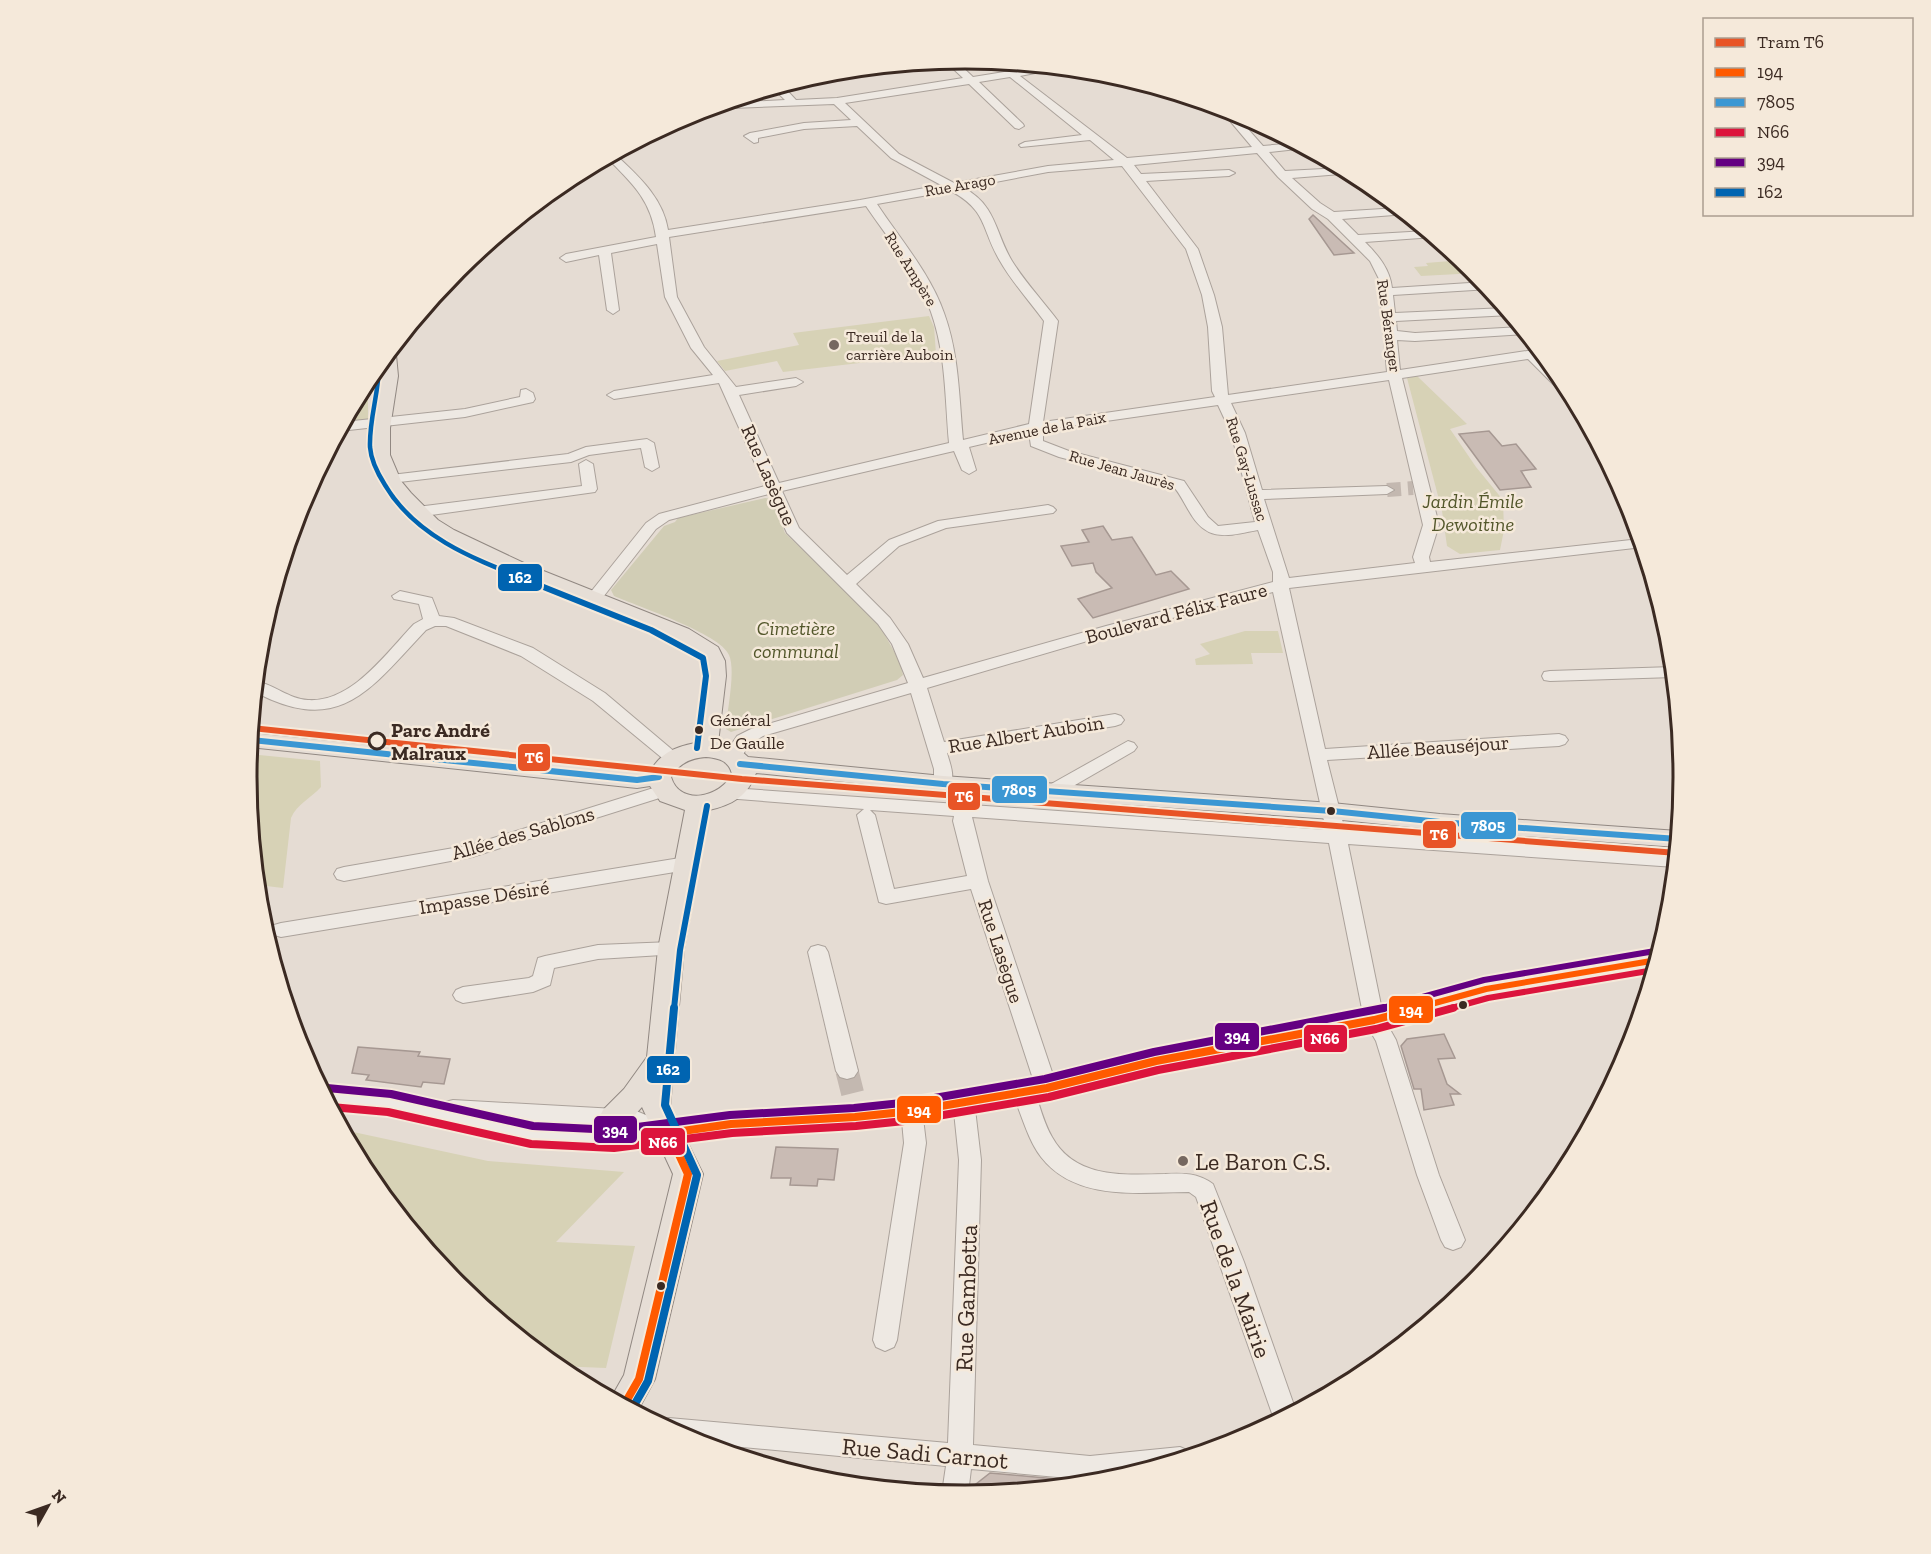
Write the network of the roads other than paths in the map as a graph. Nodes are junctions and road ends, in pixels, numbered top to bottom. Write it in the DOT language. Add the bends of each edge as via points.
graph roads {
  1 [pos="958,69"];
  2 [pos="1024,72"];
  3 [pos="1012,74"];
  4 [pos="969,81"];
  5 [pos="783,93"];
  6 [pos="837,101"];
  7 [pos="793,103"];
  8 [pos="743,105"];
  9 [pos="859,122"];
  10 [pos="1236,123"];
  11 [pos="1019,126"];
  12 [pos="1090,137"];
  13 [pos="754,140"];
  14 [pos="1025,145"];
  15 [pos="1289,147"];
  16 [pos="1259,151"];
  17 [pos="616,161"];
  18 [pos="1124,161"];
  19 [pos="1333,172"];
  20 [pos="1229,173"];
  21 [pos="1282,175"];
  22 [pos="1138,178"];
  23 [pos="952,187"];
  24 [pos="869,202"];
  25 [pos="1394,213"];
  26 [pos="1332,216"];
  27 [pos="1420,235"];
  28 [pos="663,236"];
  29 [pos="1354,239"];
  30 [pos="604,250"];
  31 [pos="566,258"];
  32 [pos="1476,287"];
  33 [pos="1386,292"];
  34 [pos="613,310"];
  35 [pos="1500,312"];
  36 [pos="1389,317"];
  37 [pos="1515,332"];
  38 [pos="1391,335"];
  39 [pos="1532,354"];
  40 [pos="388,368"];
  41 [pos="1394,373"];
  42 [pos="723,378"];
  43 [pos="796,382"];
  44 [pos="731,392"];
  45 [pos="526,393"];
  46 [pos="614,395"];
  47 [pos="1223,399"];
  48 [pos="382,423"];
  49 [pos="350,426"];
  50 [pos="1036,427"];
  51 [pos="959,446"];
  52 [pos="586,464"];
  53 [pos="652,467"];
  54 [pos="969,470"];
  55 [pos="390,479"];
  56 [pos="775,489"];
  57 [pos="1387,490"];
  58 [pos="1255,495"];
  59 [pos="1048,510"];
  60 [pos="417,512"];
  61 [pos="1264,525"];
  62 [pos="1634,544"];
  63 [pos="1424,566"];
  64 [pos="846,583"];
  65 [pos="1283,584"];
  66 [pos="400,596"];
  67 [pos="594,598"];
  68 [pos="432,621"];
  69 [pos="1665,672"];
  70 [pos="1550,676"];
  71 [pos="918,686"];
  72 [pos="263,691"];
  73 [pos="1115,720"];
  74 [pos="1559,740"];
  75 [pos="259,741"];
  76 [pos="1128,747"];
  77 [pos="706,748"];
  78 [pos="936,749"];
  79 [pos="1317,755"];
  80 [pos="736,760"];
  81 [pos="665,775"];
  82 [pos="943,784"];
  83 [pos="1050,792"];
  84 [pos="731,794"];
  85 [pos="698,804"];
  86 [pos="1332,811"];
  87 [pos="964,812"];
  88 [pos="866,815"];
  89 [pos="1338,838"];
  90 [pos="1670,838"];
  91 [pos="1668,860"];
  92 [pos="686,864"];
  93 [pos="344,874"];
  94 [pos="978,881"];
  95 [pos="281,930"];
  96 [pos="671,950"];
  97 [pos="818,952"];
  98 [pos="1649,961"];
  99 [pos="463,995"];
  100 [pos="1374,1020"];
  101 [pos="661,1058"];
  102 [pos="847,1071"];
  103 [pos="1047,1088"];
  104 [pos="1023,1091"];
  105 [pos="335,1098"];
  106 [pos="964,1102"];
  107 [pos="389,1103"];
  108 [pos="912,1111"];
  109 [pos="613,1118"];
  110 [pos="669,1133"];
  111 [pos="1453,1240"];
  112 [pos="885,1340"];
  113 [pos="628,1399"];
  114 [pos="1283,1410"];
  115 [pos="697,1432"];
  116 [pos="960,1457"];
  117 [pos="1140,1463"];
  118 [pos="956,1485"];
  1 -- 4 [label="street"];
  2 -- 3 [label="street"];
  3 -- 4 [label="street"];
  3 -- 12 [label="street, Rue Gay-Lussac"];
  4 -- 6 [label="street"];
  4 -- 11 [label="street"];
  5 -- 7 [label="street"];
  6 -- 7 [label="street"];
  6 -- 9 [label="street"];
  7 -- 8 [label="street"];
  9 -- 13 [label="street" via="804,126 750,136"];
  9 -- 23 [label="street" via="895,156"];
  10 -- 16 [label="street, Rue Béranger"];
  12 -- 14 [label="street"];
  12 -- 18 [label="street, Rue Gay-Lussac"];
  15 -- 16 [label="street, Rue Arago"];
  16 -- 18 [label="street, Rue Arago"];
  16 -- 21 [label="street, Rue Béranger"];
  17 -- 28 [label="street, Rue Lasègue" via="643,187 660,219"];
  18 -- 22 [label="street, Rue Gay-Lussac"];
  18 -- 23 [label="street, Rue Arago" via="1048,169"];
  19 -- 21 [label="street"];
  20 -- 22 [label="street"];
  21 -- 26 [label="street, Rue Béranger"];
  22 -- 47 [label="street, Rue Gay-Lussac" via="1194,254 1215,327 1219,391"];
  23 -- 24 [label="street, Rue Arago"];
  23 -- 50 [label="street" via="973,198 991,225 1005,260 1051,321"];
  24 -- 28 [label="street, Rue Arago"];
  24 -- 51 [label="street, Rue Ampère" via="937,310"];
  25 -- 26 [label="street"];
  26 -- 29 [label="street, Rue Béranger"];
  27 -- 29 [label="street"];
  28 -- 30 [label="street, Rue Arago"];
  28 -- 42 [label="street, Rue Lasègue" via="671,297 698,348"];
  29 -- 33 [label="street, Rue Béranger" via="1375,259 1385,279"];
  30 -- 31 [label="street, Rue Arago"];
  30 -- 34 [label="street"];
  32 -- 33 [label="street"];
  33 -- 36 [label="street, Rue Béranger"];
  35 -- 36 [label="street"];
  36 -- 38 [label="street, Rue Béranger"];
  37 -- 38 [label="street"];
  38 -- 41 [label="street, Rue Béranger"];
  39 -- 41 [label="street, Avenue de la Paix"];
  40 -- 48 [label="main road"];
  41 -- 47 [label="street, Avenue de la Paix"];
  41 -- 63 [label="street, Rue Béranger" via="1417,488 1431,525 1421,557"];
  42 -- 44 [label="street, Rue Lasègue"];
  42 -- 46 [label="street"];
  43 -- 44 [label="street"];
  44 -- 56 [label="street, Rue Lasègue"];
  45 -- 48 [label="street" via="528,399 465,413"];
  47 -- 50 [label="street, Avenue de la Paix"];
  47 -- 58 [label="street, Rue Gay-Lussac" via="1238,433"];
  48 -- 49 [label="street"];
  48 -- 55 [label="main road" via="380,455"];
  50 -- 51 [label="street, Avenue de la Paix"];
  50 -- 61 [label="street, Rue Jean Jaurès" via="1036,443 1179,484 1209,529"];
  51 -- 54 [label="street, Rue Ampère"];
  51 -- 56 [label="street, Avenue de la Paix"];
  52 -- 60 [label="street" via="590,489"];
  53 -- 55 [label="street" via="647,443 586,451 571,458"];
  55 -- 60 [label="main road"];
  56 -- 64 [label="street, Rue Lasègue" via="792,531"];
  56 -- 67 [label="street, Avenue de la Paix" via="688,509 657,521"];
  57 -- 58 [label="street"];
  58 -- 61 [label="street, Rue Gay-Lussac"];
  59 -- 64 [label="street" via="943,524 894,543"];
  60 -- 67 [label="main road" via="447,534"];
  61 -- 65 [label="street, Rue Gay-Lussac"];
  62 -- 63 [label="street, Boulevard Félix Faure"];
  63 -- 65 [label="street, Boulevard Félix Faure"];
  64 -- 71 [label="street, Rue Lasègue" via="884,621 900,644"];
  65 -- 71 [label="street, Boulevard Félix Faure"];
  65 -- 79 [label="street, Rue Gay-Lussac" via="1281,595"];
  66 -- 68 [label="street" via="426,601"];
  67 -- 77 [label="main road" via="681,634 710,652 715,676"];
  68 -- 72 [label="street" via="420,627 354,694 334,704 286,702"];
  68 -- 81 [label="street" via="448,621 527,652 599,697"];
  69 -- 70 [label="street"];
  71 -- 78 [label="street, Rue Lasègue"];
  71 -- 80 [label="street, Boulevard Félix Faure" via="748,736 739,742"];
  73 -- 78 [label="street, Rue Albert Auboin"];
  74 -- 79 [label="street, Allée Beauséjour"];
  75 -- 81 [label="main road" via="637,780"];
  76 -- 83 [label="street"];
  77 -- 80 [label="main road"];
  77 -- 81 [label="main road" via="693,750"];
  78 -- 82 [label="street, Rue Lasègue"];
  79 -- 86 [label="street, Rue Gay-Lussac"];
  80 -- 82 [label="main road"];
  80 -- 84 [label="main road" via="744,774"];
  81 -- 85 [label="main road" via="672,798"];
  81 -- 93 [label="street, Allée des Sablons" via="472,852"];
  82 -- 83 [label="main road"];
  83 -- 86 [label="main road"];
  84 -- 85 [label="main road"];
  84 -- 87 [label="street"];
  85 -- 92 [label="main road"];
  86 -- 89 [label="street, Rue Gay-Lussac"];
  86 -- 90 [label="main road"];
  87 -- 89 [label="street"];
  87 -- 94 [label="street, Rue Lasègue" via="962,821"];
  88 -- 94 [label="street" via="886,897"];
  89 -- 91 [label="street"];
  89 -- 100 [label="street, Rue Gay-Lussac"];
  92 -- 95 [label="street, Impasse Désiré"];
  92 -- 96 [label="main road"];
  94 -- 103 [label="street, Rue Lasègue"];
  96 -- 99 [label="street" via="598,952 545,963 543,980 533,985"];
  96 -- 101 [label="main road"];
  97 -- 102 [label="street"];
  98 -- 100 [label="street" via="1486,989"];
  100 -- 103 [label="street" via="1156,1061"];
  100 -- 111 [label="street, Rue Gay-Lussac" via="1386,1040"];
  101 -- 109 [label="main road" via="634,1097"];
  101 -- 110 [label="main road" via="656,1107"];
  103 -- 104 [label="street"];
  104 -- 106 [label="street"];
  104 -- 114 [label="street, Rue de la Mairie" via="1048,1150 1077,1174 1122,1185 1196,1184 1205,1191"];
  105 -- 107 [label="street"];
  106 -- 108 [label="street"];
  106 -- 116 [label="street, Rue Gambetta" via="970,1160"];
  107 -- 109 [label="street"];
  107 -- 110 [label="street" via="532,1135 614,1139"];
  108 -- 110 [label="street" via="855,1110"];
  108 -- 112 [label="street" via="915,1143"];
  109 -- 110 [label="street" via="634,1119"];
  110 -- 113 [label="main road" via="688,1174 639,1380"];
  115 -- 116 [label="street, Rue Sadi Carnot"];
  116 -- 117 [label="street, Rue Sadi Carnot" via="1090,1468"];
  116 -- 118 [label="street, Rue Gambetta"];
}
